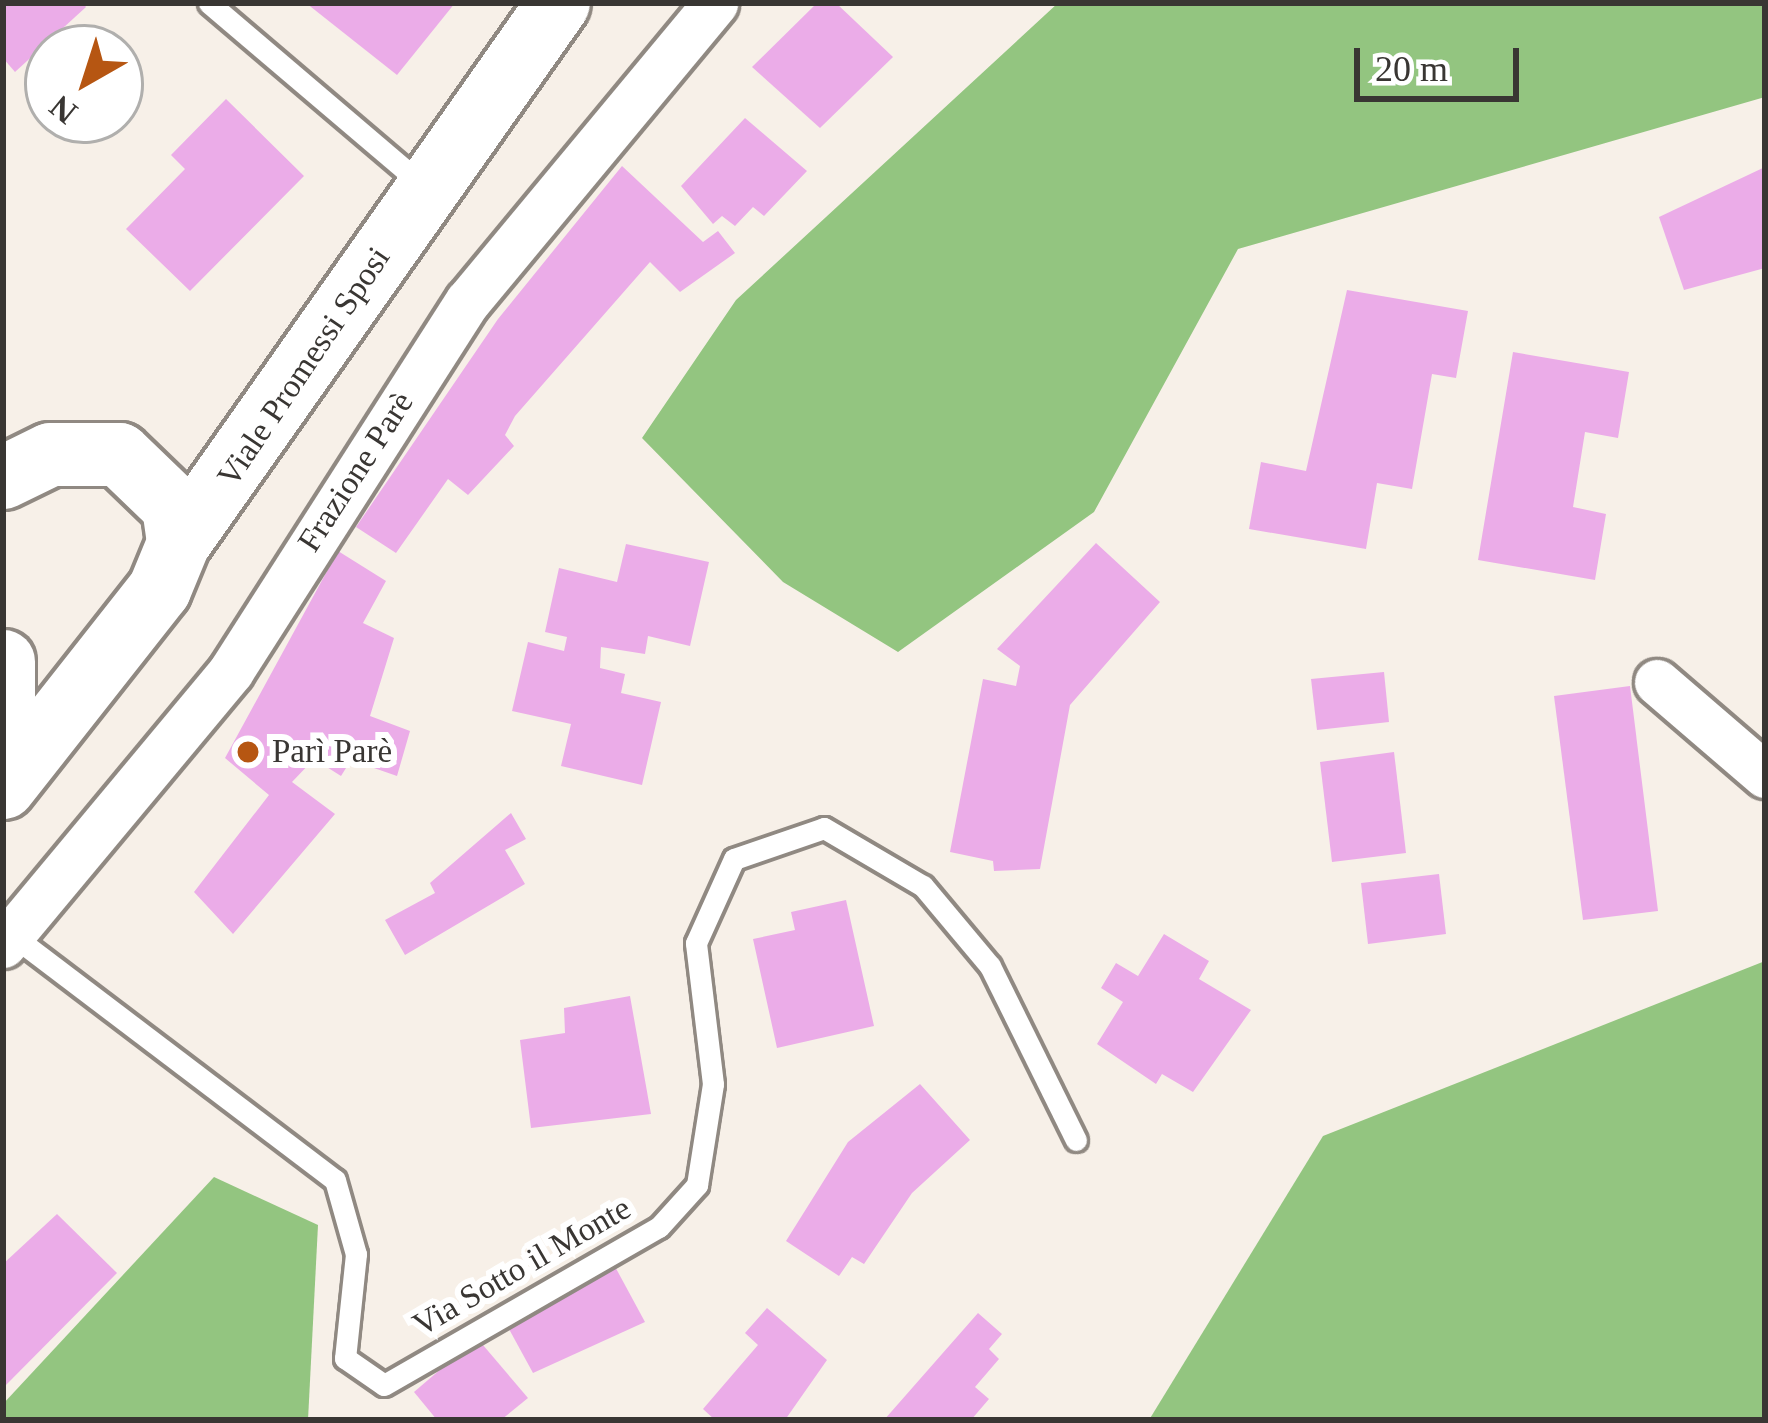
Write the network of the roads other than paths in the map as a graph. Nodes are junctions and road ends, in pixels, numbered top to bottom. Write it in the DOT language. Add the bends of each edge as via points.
graph roads {
  1 [pos="209,3"];
  2 [pos="558,3"];
  3 [pos="715,3"];
  4 [pos="426,187"];
  5 [pos="280,407"];
  6 [pos="119,454"];
  7 [pos="3,477"];
  8 [pos="178,543"];
  9 [pos="3,661"];
  10 [pos="1658,682"];
  11 [pos="3,705"];
  12 [pos="1765,775"];
  13 [pos="3,787"];
  14 [pos="6,936"];
  15 [pos="1076,1140"];
  1 -- 4 [label="lane"];
  2 -- 4 [label="main road, Viale Promessi Sposi"];
  3 -- 14 [label="street, Frazione Parè" via="467,301 231,671"];
  4 -- 5 [label="main road, Viale Promessi Sposi"];
  5 -- 6 [label="main road" via="179,457"];
  5 -- 8 [label="main road, Viale Promessi Sposi"];
  6 -- 7 [label="main road" via="50,454"];
  6 -- 8 [label="main road" via="173,506"];
  8 -- 13 [label="main road, Viale Promessi Sposi" via="159,589"];
  9 -- 11 [label="main road"];
  10 -- 12 [label="street"];
  14 -- 15 [label="lane, Via Sotto il Monte" via="269,1119 335,1180 356,1254 345,1358 384,1385 658,1227 697,1185 713,1084 696,944 734,859 824,828 923,886 990,966"];
}
